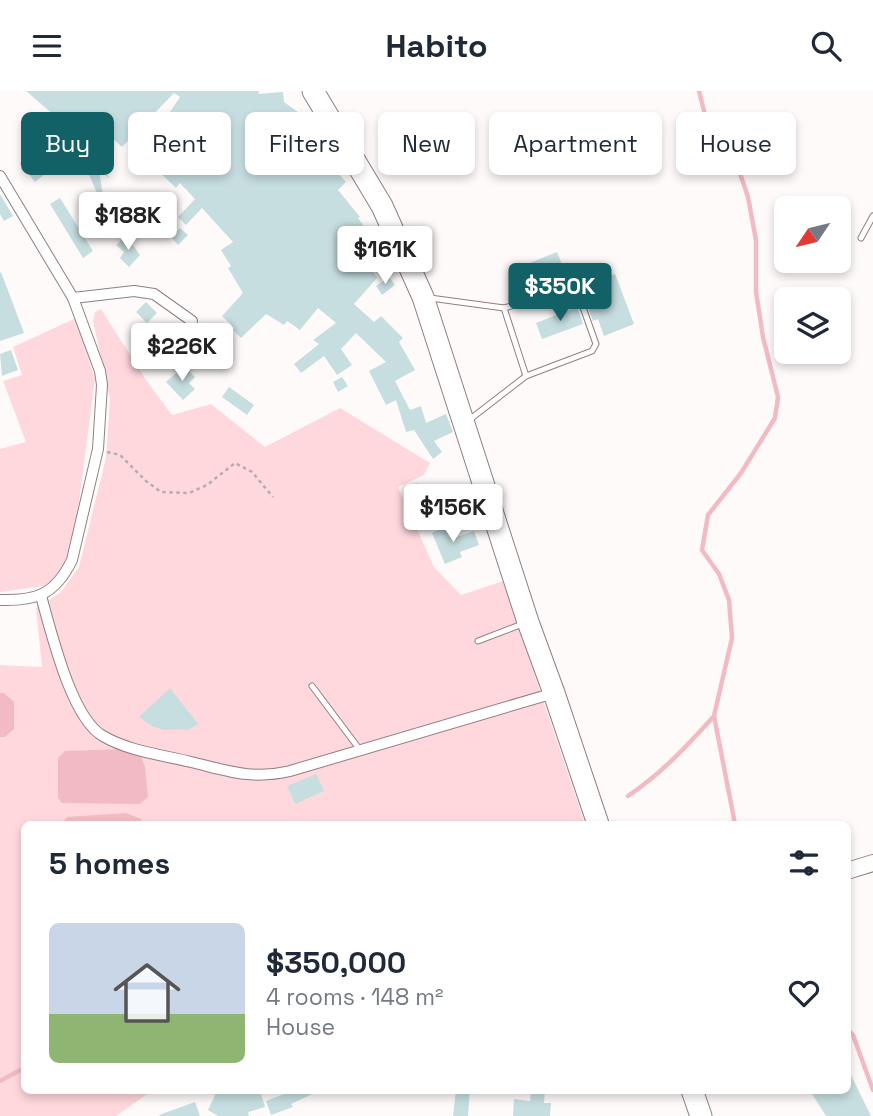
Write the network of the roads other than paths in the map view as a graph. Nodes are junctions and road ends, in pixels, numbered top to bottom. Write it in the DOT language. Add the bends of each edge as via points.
graph roads {
  1 [pos="313,91"];
  2 [pos="0,176"];
  3 [pos="873,216"];
  4 [pos="862,238"];
  5 [pos="422,297"];
  6 [pos="74,298"];
  7 [pos="504,308"];
  8 [pos="192,321"];
  9 [pos="526,376"];
  10 [pos="464,424"];
  11 [pos="41,596"];
  12 [pos="0,600"];
  13 [pos="528,622"];
  14 [pos="478,641"];
  15 [pos="312,686"];
  16 [pos="554,692"];
  17 [pos="360,750"];
  18 [pos="597,821"];
  19 [pos="873,863"];
  20 [pos="851,870"];
  21 [pos="693,1094"];
  22 [pos="701,1116"];
  1 -- 5 [label="highway" via="382,206"];
  2 -- 6 [label="street"];
  3 -- 4 [label="lane"];
  5 -- 7 [label="lane"];
  5 -- 10 [label="highway"];
  6 -- 8 [label="street" via="134,291 154,294"];
  6 -- 11 [label="street" via="102,385 97,449 72,560 55,586"];
  7 -- 9 [label="lane"];
  7 -- 9 [label="lane" via="574,293 596,344 592,351"];
  9 -- 10 [label="lane"];
  10 -- 13 [label="highway"];
  11 -- 12 [label="street"];
  11 -- 17 [label="street" via="76,702 103,736 250,776 282,773"];
  13 -- 14 [label="lane"];
  13 -- 16 [label="highway"];
  15 -- 17 [label="lane"];
  16 -- 17 [label="street"];
  16 -- 18 [label="highway"];
  19 -- 20 [label="street"];
  21 -- 22 [label="highway"];
}
